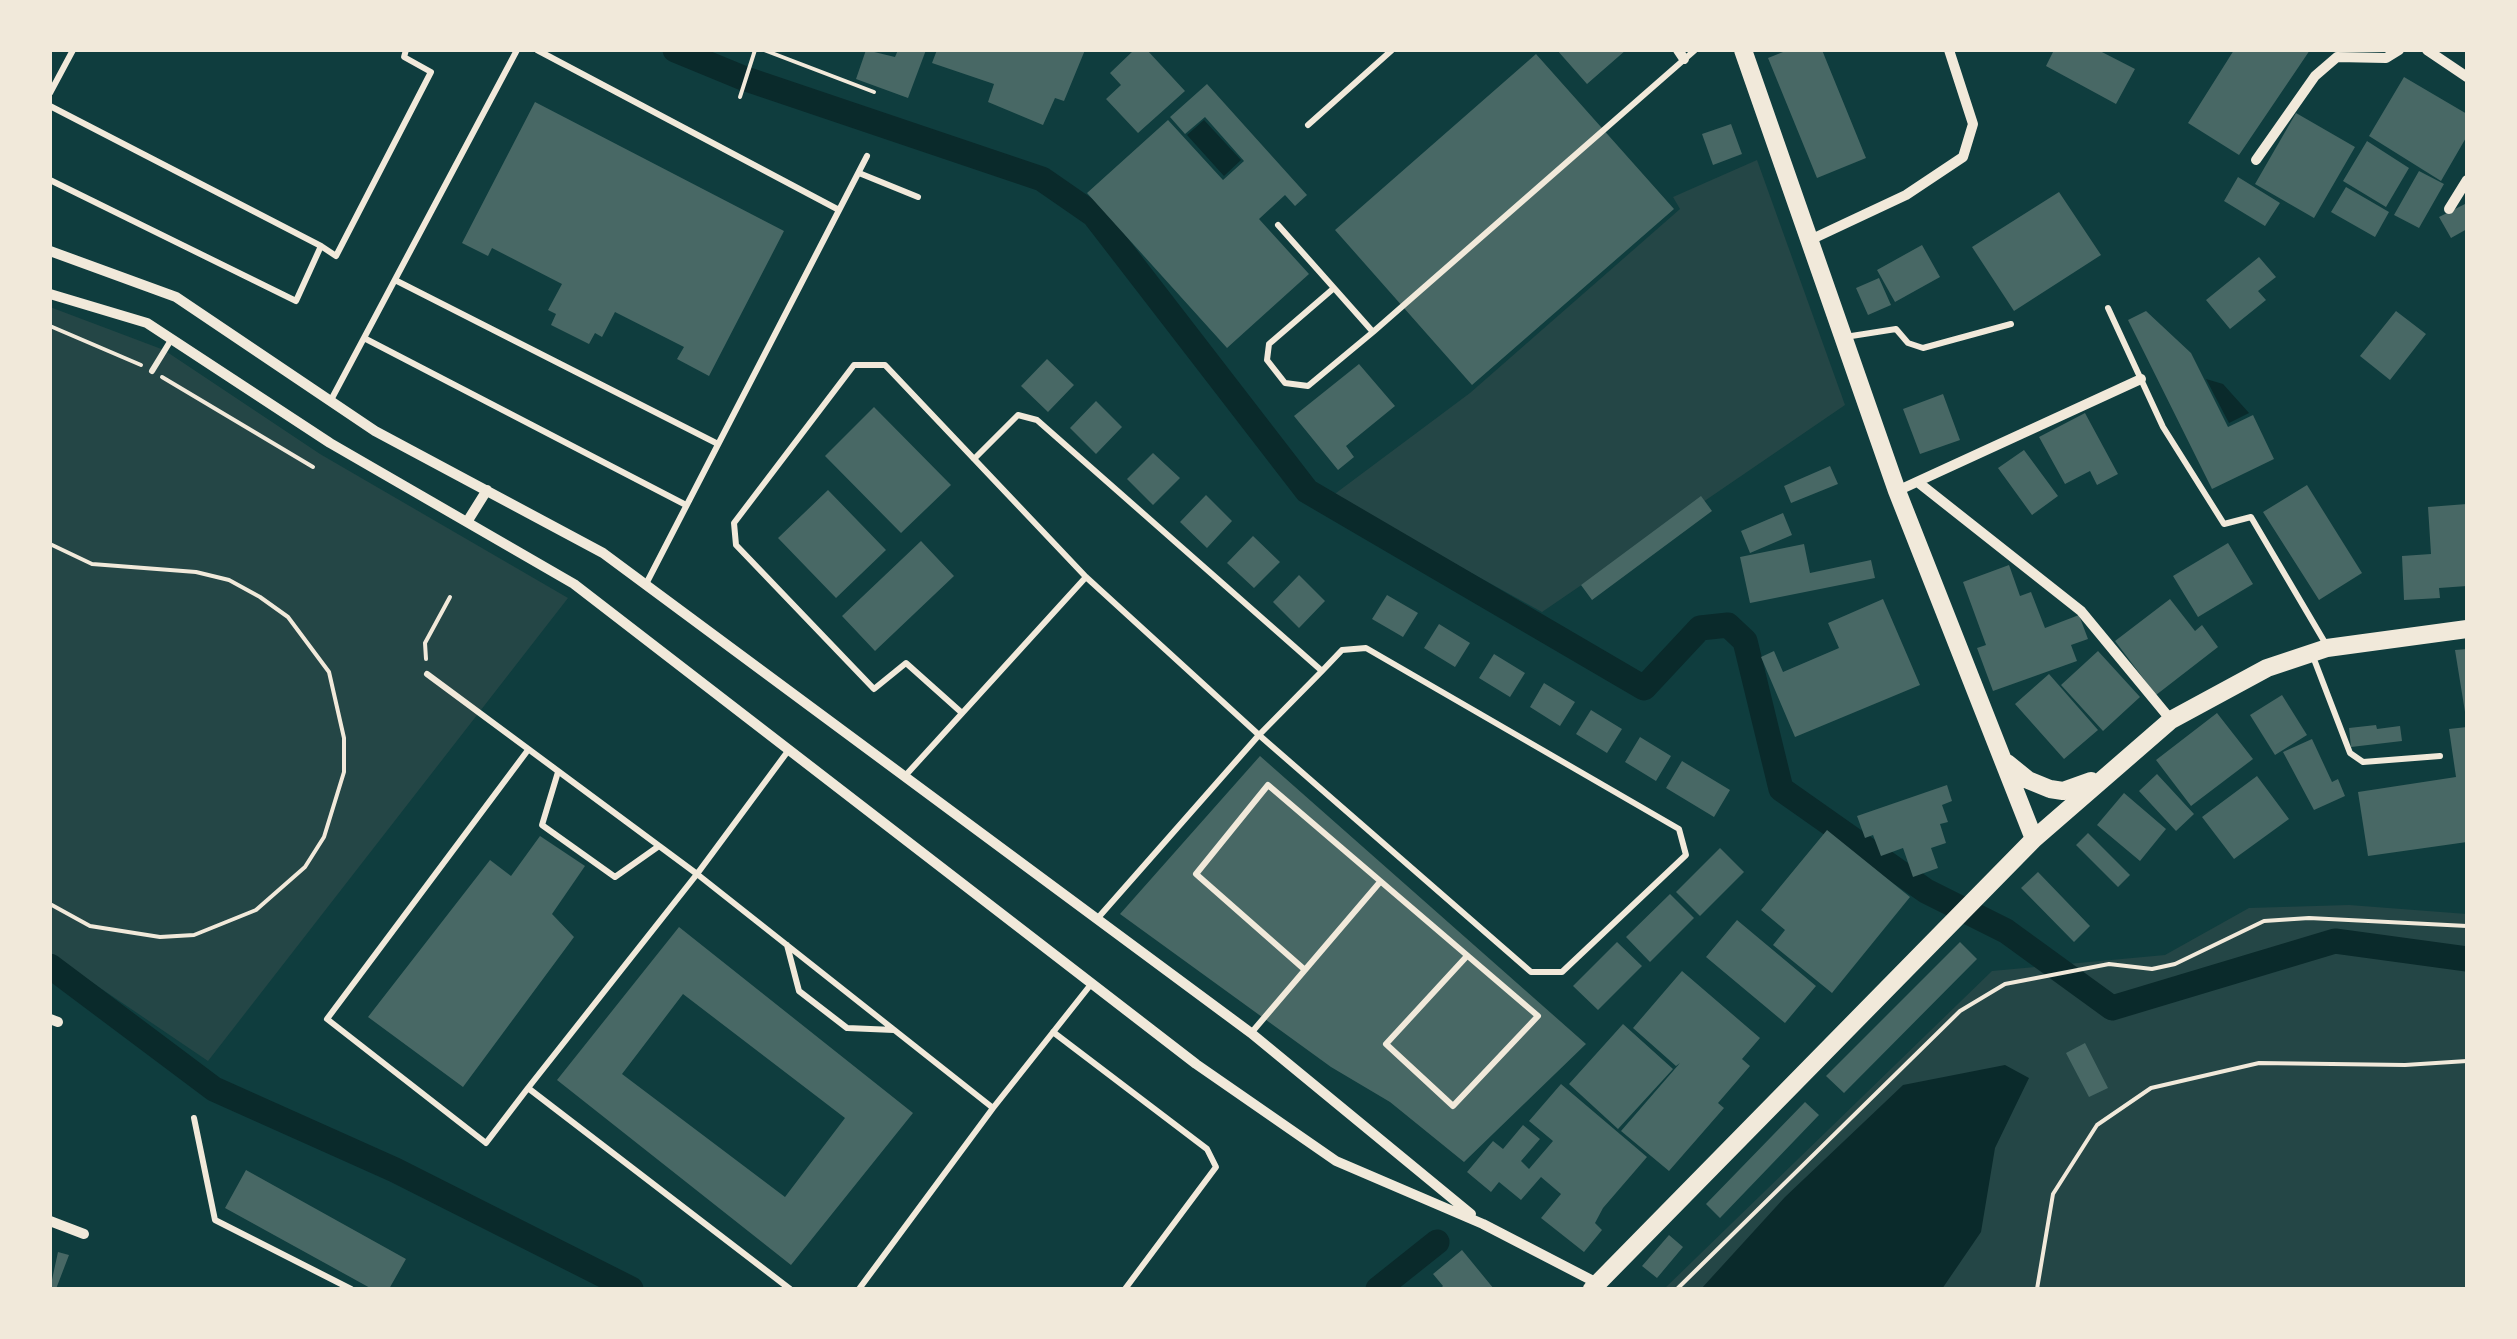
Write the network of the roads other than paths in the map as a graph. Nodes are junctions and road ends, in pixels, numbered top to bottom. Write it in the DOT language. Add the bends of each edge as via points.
graph roads {
  1 [pos="73,50"];
  2 [pos="406,50"];
  3 [pos="517,50"];
  4 [pos="537,50"];
  5 [pos="1392,50"];
  6 [pos="1695,50"];
  7 [pos="1743,50"];
  8 [pos="1949,50"];
  9 [pos="2400,50"];
  10 [pos="2426,50"];
  11 [pos="1681,54"];
  12 [pos="2467,77"];
  13 [pos="50,93"];
  14 [pos="50,106"];
  15 [pos="1308,125"];
  16 [pos="867,156"];
  17 [pos="2256,160"];
  18 [pos="859,173"];
  19 [pos="50,180"];
  20 [pos="2467,180"];
  21 [pos="918,197"];
  22 [pos="2449,208"];
  23 [pos="840,210"];
  24 [pos="1278,224"];
  25 [pos="1810,240"];
  26 [pos="321,246"];
  27 [pos="50,251"];
  28 [pos="395,280"];
  29 [pos="1334,288"];
  30 [pos="50,294"];
  31 [pos="2108,308"];
  32 [pos="2011,324"];
  33 [pos="1372,332"];
  34 [pos="1844,337"];
  35 [pos="364,338"];
  36 [pos="172,339"];
  37 [pos="152,370"];
  38 [pos="2140,380"];
  39 [pos="330,401"];
  40 [pos="718,444"];
  41 [pos="974,459"];
  42 [pos="1919,483"];
  43 [pos="486,490"];
  44 [pos="1897,491"];
  45 [pos="686,505"];
  46 [pos="467,522"];
  47 [pos="1086,578"];
  48 [pos="646,584"];
  49 [pos="2467,629"];
  50 [pos="2320,650"];
  51 [pos="1322,671"];
  52 [pos="426,674"];
  53 [pos="962,713"];
  54 [pos="2171,720"];
  55 [pos="1259,735"];
  56 [pos="528,750"];
  57 [pos="788,751"];
  58 [pos="2440,756"];
  59 [pos="2002,759"];
  60 [pos="558,772"];
  61 [pos="904,777"];
  62 [pos="2101,778"];
  63 [pos="2034,839"];
  64 [pos="659,846"];
  65 [pos="696,874"];
  66 [pos="1380,882"];
  67 [pos="1097,919"];
  68 [pos="787,945"];
  69 [pos="1467,956"];
  70 [pos="1305,970"];
  71 [pos="1092,982"];
  72 [pos="896,1030"];
  73 [pos="1054,1032"];
  74 [pos="1251,1033"];
  75 [pos="528,1088"];
  76 [pos="993,1108"];
  77 [pos="194,1118"];
  78 [pos="50,1221"];
  79 [pos="1483,1224"];
  80 [pos="84,1234"];
  81 [pos="1595,1286"];
  82 [pos="351,1289"];
  83 [pos="790,1289"];
  84 [pos="859,1289"];
  85 [pos="1125,1289"];
  1 -- 13 [label="lane"];
  2 -- 26 [label="lane" via="404,57 431,72 336,256"];
  3 -- 28 [label="lane"];
  4 -- 23 [label="lane"];
  5 -- 15 [label="lane"];
  6 -- 11 [label="lane"];
  7 -- 25 [label="main road"];
  8 -- 25 [label="street" via="1974,124 1963,156 1906,195"];
  9 -- 17 [label="street" via="2386,58 2337,57 2314,76"];
  10 -- 12 [label="street"];
  11 -- 33 [label="lane"];
  14 -- 26 [label="lane"];
  16 -- 18 [label="lane"];
  18 -- 21 [label="lane"];
  18 -- 23 [label="lane"];
  19 -- 26 [label="lane" via="296,301"];
  20 -- 22 [label="street"];
  23 -- 40 [label="lane"];
  24 -- 29 [label="lane"];
  25 -- 34 [label="main road"];
  27 -- 39 [label="street" via="176,297"];
  28 -- 35 [label="lane"];
  28 -- 40 [label="lane"];
  29 -- 33 [label="lane"];
  29 -- 33 [label="lane" via="1268,344 1268,360 1285,383 1308,386"];
  30 -- 36 [label="street" via="147,322"];
  31 -- 38 [label="lane"];
  32 -- 34 [label="lane" via="1923,348 1896,328"];
  34 -- 44 [label="main road"];
  35 -- 39 [label="lane"];
  35 -- 45 [label="lane"];
  36 -- 37 [label="lane"];
  36 -- 46 [label="street" via="330,443"];
  38 -- 42 [label="street"];
  38 -- 50 [label="lane" via="2224,524 2252,516"];
  39 -- 43 [label="street"];
  40 -- 45 [label="lane"];
  41 -- 47 [label="lane"];
  41 -- 51 [label="lane" via="1018,415 1037,420"];
  41 -- 53 [label="lane" via="885,366 854,365 734,523 736,545 874,689 906,663"];
  42 -- 44 [label="street"];
  42 -- 54 [label="street" via="2081,612"];
  43 -- 46 [label="street"];
  43 -- 48 [label="street" via="604,553"];
  44 -- 59 [label="main road"];
  45 -- 48 [label="lane"];
  46 -- 57 [label="street" via="574,584"];
  47 -- 53 [label="lane"];
  47 -- 55 [label="lane"];
  48 -- 61 [label="street"];
  49 -- 50 [label="main road"];
  50 -- 54 [label="main road" via="2267,668"];
  50 -- 58 [label="lane" via="2350,753 2364,762"];
  51 -- 55 [label="lane"];
  51 -- 55 [label="lane" via="1342,650 1366,648 1679,829 1686,855 1562,972 1532,972"];
  52 -- 56 [label="lane"];
  53 -- 61 [label="lane"];
  54 -- 62 [label="main road"];
  55 -- 67 [label="lane"];
  56 -- 60 [label="lane"];
  56 -- 75 [label="lane" via="327,1019 486,1143"];
  57 -- 65 [label="lane"];
  57 -- 71 [label="street"];
  59 -- 62 [label="main road" via="2028,780 2064,791"];
  59 -- 63 [label="main road"];
  60 -- 64 [label="lane"];
  60 -- 64 [label="lane" via="542,824 615,877"];
  61 -- 67 [label="street"];
  62 -- 63 [label="main road"];
  63 -- 81 [label="main road"];
  64 -- 65 [label="lane"];
  65 -- 68 [label="lane"];
  65 -- 75 [label="lane"];
  66 -- 69 [label="lane"];
  66 -- 70 [label="lane"];
  66 -- 70 [label="lane" via="1268,785 1196,874"];
  67 -- 74 [label="street"];
  68 -- 72 [label="lane"];
  68 -- 72 [label="lane" via="798,991 847,1028"];
  69 -- 69 [label="lane" via="1538,1016 1453,1106 1386,1044"];
  70 -- 74 [label="lane"];
  71 -- 73 [label="lane"];
  71 -- 79 [label="street" via="1336,1161"];
  72 -- 76 [label="lane"];
  73 -- 76 [label="lane"];
  73 -- 85 [label="lane" via="1207,1149 1216,1167"];
  74 -- 79 [label="street"];
  75 -- 83 [label="lane"];
  76 -- 84 [label="lane"];
  77 -- 82 [label="lane" via="215,1220"];
  78 -- 80 [label="street"];
  79 -- 81 [label="street"];
}
